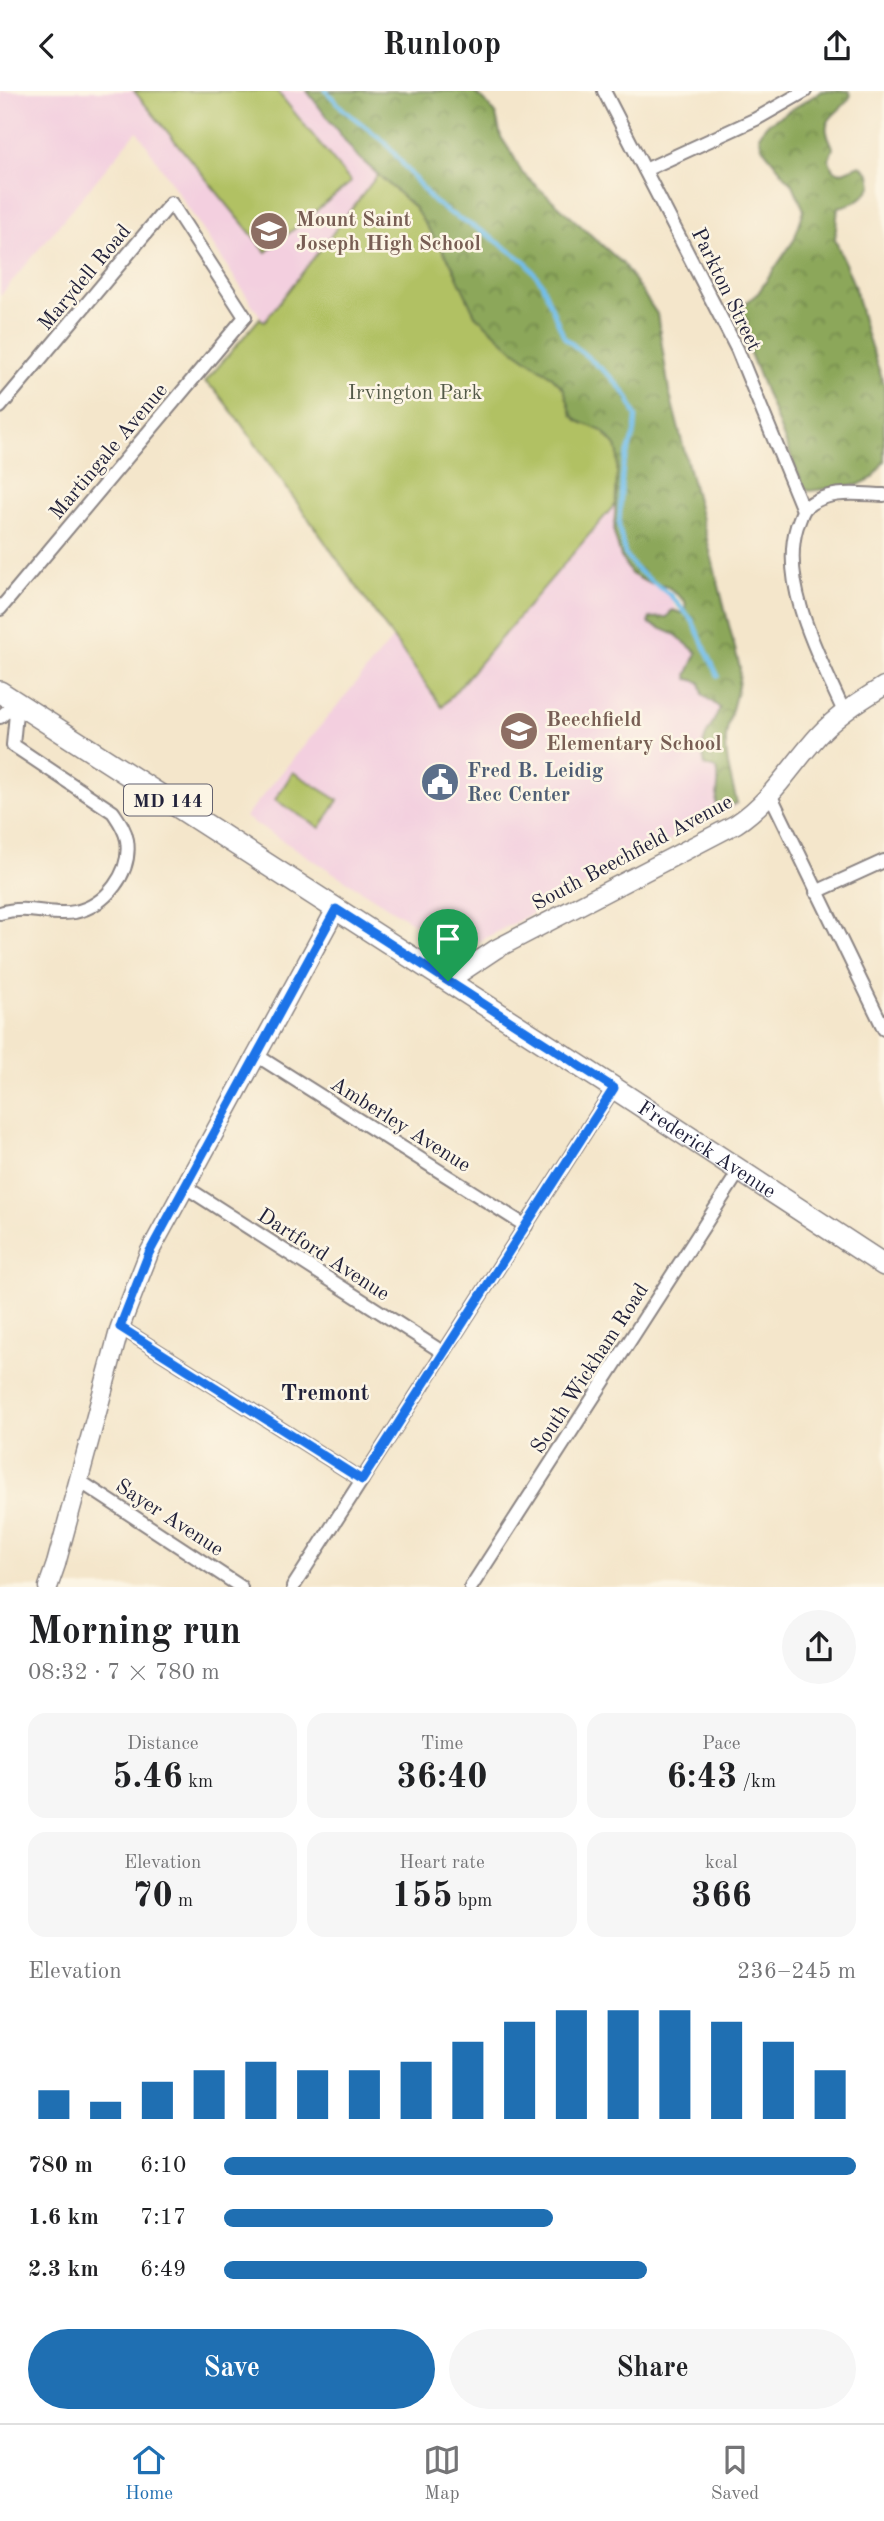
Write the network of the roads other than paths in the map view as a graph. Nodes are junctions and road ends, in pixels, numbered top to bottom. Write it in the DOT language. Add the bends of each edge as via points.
graph roads {
  1 [pos="604,91"];
  2 [pos="805,91"];
  3 [pos="645,170"];
  4 [pos="245,317"];
  5 [pos="0,407"];
  6 [pos="884,495"];
  7 [pos="803,510"];
  8 [pos="0,609"];
  9 [pos="884,686"];
  10 [pos="9,698"];
  11 [pos="844,712"];
  12 [pos="0,717"];
  13 [pos="771,796"];
  14 [pos="884,861"];
  15 [pos="816,892"];
  16 [pos="336,909"];
  17 [pos="0,913"];
  18 [pos="448,981"];
  19 [pos="884,1029"];
  20 [pos="256,1055"];
  21 [pos="614,1088"];
  22 [pos="740,1170"];
  23 [pos="184,1186"];
  24 [pos="526,1226"];
  25 [pos="884,1265"];
  26 [pos="120,1327"];
  27 [pos="443,1353"];
  28 [pos="78,1480"];
  29 [pos="362,1480"];
  30 [pos="48,1587"];
  31 [pos="241,1587"];
  32 [pos="293,1587"];
  33 [pos="471,1587"];
  1 -- 3 [label="street, Parkton Street"];
  2 -- 3 [label="street" via="757,119"];
  3 -- 7 [label="street, Parkton Street" via="737,349"];
  4 -- 5 [label="street, Marydell Road" via="171,203"];
  4 -- 8 [label="street, Martingale Avenue"];
  6 -- 7 [label="street" via="830,495"];
  7 -- 11 [label="street" via="795,533 796,587 810,634"];
  9 -- 11 [label="street, South Beechfield Avenue"];
  10 -- 12 [label="street"];
  10 -- 16 [label="main road, Frederick Avenue / MD 144"];
  10 -- 17 [label="street" via="13,745 113,812 127,840 127,855 118,882 87,908"];
  11 -- 13 [label="street, South Beechfield Avenue" via="808,748"];
  13 -- 15 [label="street"];
  13 -- 18 [label="street, South Beechfield Avenue" via="736,824 496,949"];
  14 -- 15 [label="street"];
  15 -- 19 [label="street"];
  16 -- 18 [label="main road, Frederick Avenue / MD 144"];
  16 -- 20 [label="street"];
  18 -- 21 [label="main road, Frederick Avenue / MD 144"];
  20 -- 23 [label="street"];
  20 -- 24 [label="street, Amberley Avenue"];
  21 -- 22 [label="main road, Frederick Avenue / MD 144"];
  21 -- 24 [label="street"];
  22 -- 25 [label="main road, Frederick Avenue / MD 144"];
  22 -- 33 [label="street, South Wickham Road"];
  23 -- 26 [label="street" via="149,1253"];
  23 -- 27 [label="street, Dartford Avenue"];
  24 -- 27 [label="street"];
  26 -- 28 [label="street"];
  26 -- 29 [label="street"];
  27 -- 29 [label="street"];
  28 -- 30 [label="street"];
  28 -- 31 [label="street, Sayer Avenue"];
  29 -- 32 [label="street"];
}
